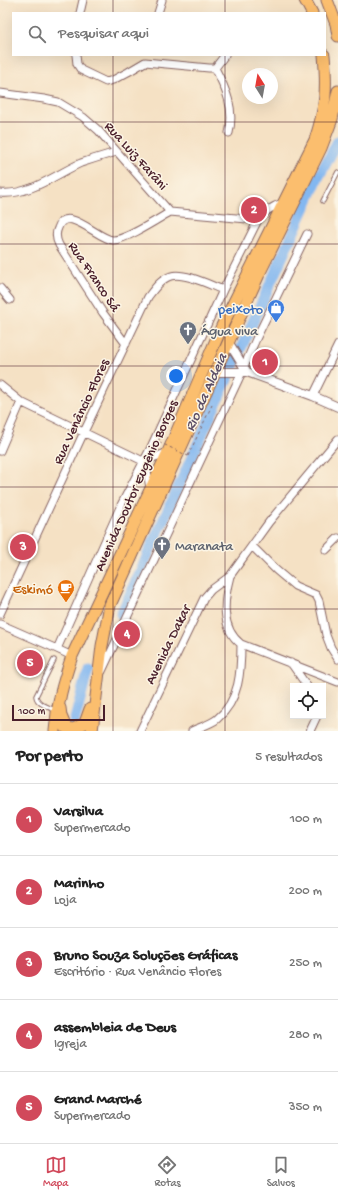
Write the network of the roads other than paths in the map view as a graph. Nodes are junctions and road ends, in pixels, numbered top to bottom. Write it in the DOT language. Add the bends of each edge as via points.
graph roads {
  1 [pos="83,0"];
  2 [pos="162,0"];
  3 [pos="305,0"];
  4 [pos="327,0"];
  5 [pos="80,12"];
  6 [pos="158,12"];
  7 [pos="311,12"];
  8 [pos="338,35"];
  9 [pos="76,56"];
  10 [pos="224,56"];
  11 [pos="324,56"];
  12 [pos="146,58"];
  13 [pos="215,68"];
  14 [pos="0,93"];
  15 [pos="338,98"];
  16 [pos="229,133"];
  17 [pos="117,152"];
  18 [pos="338,172"];
  19 [pos="0,193"];
  20 [pos="324,201"];
  21 [pos="283,203"];
  22 [pos="170,212"];
  23 [pos="258,220"];
  24 [pos="307,234"];
  25 [pos="0,288"];
  26 [pos="223,290"];
  27 [pos="10,300"];
  28 [pos="126,344"];
  29 [pos="338,345"];
  30 [pos="231,347"];
  31 [pos="242,369"];
  32 [pos="219,372"];
  33 [pos="0,384"];
  34 [pos="313,396"];
  35 [pos="21,402"];
  36 [pos="338,407"];
  37 [pos="84,432"];
  38 [pos="338,439"];
  39 [pos="0,451"];
  40 [pos="168,452"];
  41 [pos="144,461"];
  42 [pos="150,488"];
  43 [pos="338,538"];
  44 [pos="252,546"];
  45 [pos="326,550"];
  46 [pos="230,576"];
  47 [pos="110,605"];
  48 [pos="0,614"];
  49 [pos="0,624"];
  50 [pos="241,644"];
  51 [pos="57,649"];
  52 [pos="72,656"];
  53 [pos="338,659"];
  54 [pos="54,660"];
  55 [pos="291,663"];
  56 [pos="97,680"];
  57 [pos="338,682"];
  58 [pos="304,683"];
  59 [pos="60,691"];
  60 [pos="56,710"];
  61 [pos="316,719"];
  62 [pos="55,731"];
  63 [pos="92,731"];
  64 [pos="140,731"];
  65 [pos="192,731"];
  66 [pos="310,731"];
  1 -- 5 [label="street"];
  2 -- 6 [label="street"];
  3 -- 7 [label="highway"];
  4 -- 8 [label="highway"];
  9 -- 12 [label="street" via="81,70 106,82 123,75"];
  10 -- 13 [label="street"];
  11 -- 21 [label="highway, Avenida Doutor Eugênio Borges" via="326,98 321,122 315,140"];
  12 -- 13 [label="street" via="175,66"];
  13 -- 16 [label="street" via="225,87 231,109"];
  14 -- 17 [label="street, Rua Luiz Farâni" via="58,102 70,108 84,116"];
  15 -- 30 [label="highway, Avenida Doutor Eugênio Borges" via="327,132 260,272"];
  17 -- 19 [label="street" via="80,164 26,189 14,193"];
  17 -- 22 [label="street, Rua Luiz Farâni"];
  18 -- 20 [label="lane"];
  21 -- 23 [label="street" via="265,211"];
  21 -- 40 [label="highway, Avenida Doutor Eugênio Borges" via="222,326"];
  22 -- 23 [label="street"];
  22 -- 28 [label="street, Rua Franco Sá" via="134,232 113,240 101,237 76,220 62,222 57,230 56,240 59,245"];
  23 -- 26 [label="street"];
  24 -- 31 [label="street, Avenida Doutor Eugênio Borges"];
  25 -- 27 [label="street"];
  26 -- 28 [label="street, Rua Venâncio Flores" via="178,275 164,279 148,297"];
  26 -- 41 [label="street"];
  28 -- 37 [label="street, Rua Venâncio Flores"];
  29 -- 34 [label="street"];
  30 -- 31 [label="street"];
  30 -- 32 [label="highway, Avenida Doutor Eugênio Borges"];
  31 -- 32 [label="street"];
  31 -- 34 [label="street"];
  31 -- 56 [label="street, Avenida Doutor Eugênio Borges"];
  32 -- 47 [label="highway, Avenida Doutor Eugênio Borges" via="202,401"];
  33 -- 35 [label="street"];
  34 -- 36 [label="street"];
  35 -- 37 [label="street"];
  35 -- 39 [label="street"];
  37 -- 41 [label="street"];
  37 -- 48 [label="street, Rua Venâncio Flores"];
  38 -- 44 [label="street"];
  40 -- 41 [label="street"];
  40 -- 42 [label="highway, Avenida Doutor Eugênio Borges"];
  41 -- 42 [label="street"];
  41 -- 51 [label="street" via="121,505"];
  42 -- 52 [label="highway, Avenida Doutor Eugênio Borges"];
  43 -- 45 [label="street"];
  44 -- 46 [label="street"];
  44 -- 53 [label="street" via="295,586 316,595 326,635"];
  46 -- 50 [label="street" via="225,596 228,625 232,635"];
  46 -- 64 [label="street, Avenida Dakar" via="211,590 202,602"];
  47 -- 56 [label="highway, Avenida Doutor Eugênio Borges"];
  47 -- 59 [label="highway" via="104,616 96,656 89,714 82,726 66,728 61,716"];
  49 -- 51 [label="street"];
  50 -- 55 [label="street"];
  50 -- 65 [label="street" via="239,678 232,702 217,720"];
  51 -- 52 [label="street"];
  52 -- 59 [label="highway, Avenida Doutor Eugênio Borges"];
  54 -- 60 [label="lane" via="36,699"];
  55 -- 57 [label="street"];
  55 -- 58 [label="street"];
  56 -- 63 [label="highway, Avenida Doutor Eugênio Borges"];
  59 -- 60 [label="highway, Avenida Doutor Eugênio Borges"];
  60 -- 62 [label="highway, Avenida Doutor Eugênio Borges"];
  61 -- 66 [label="street"];
}
